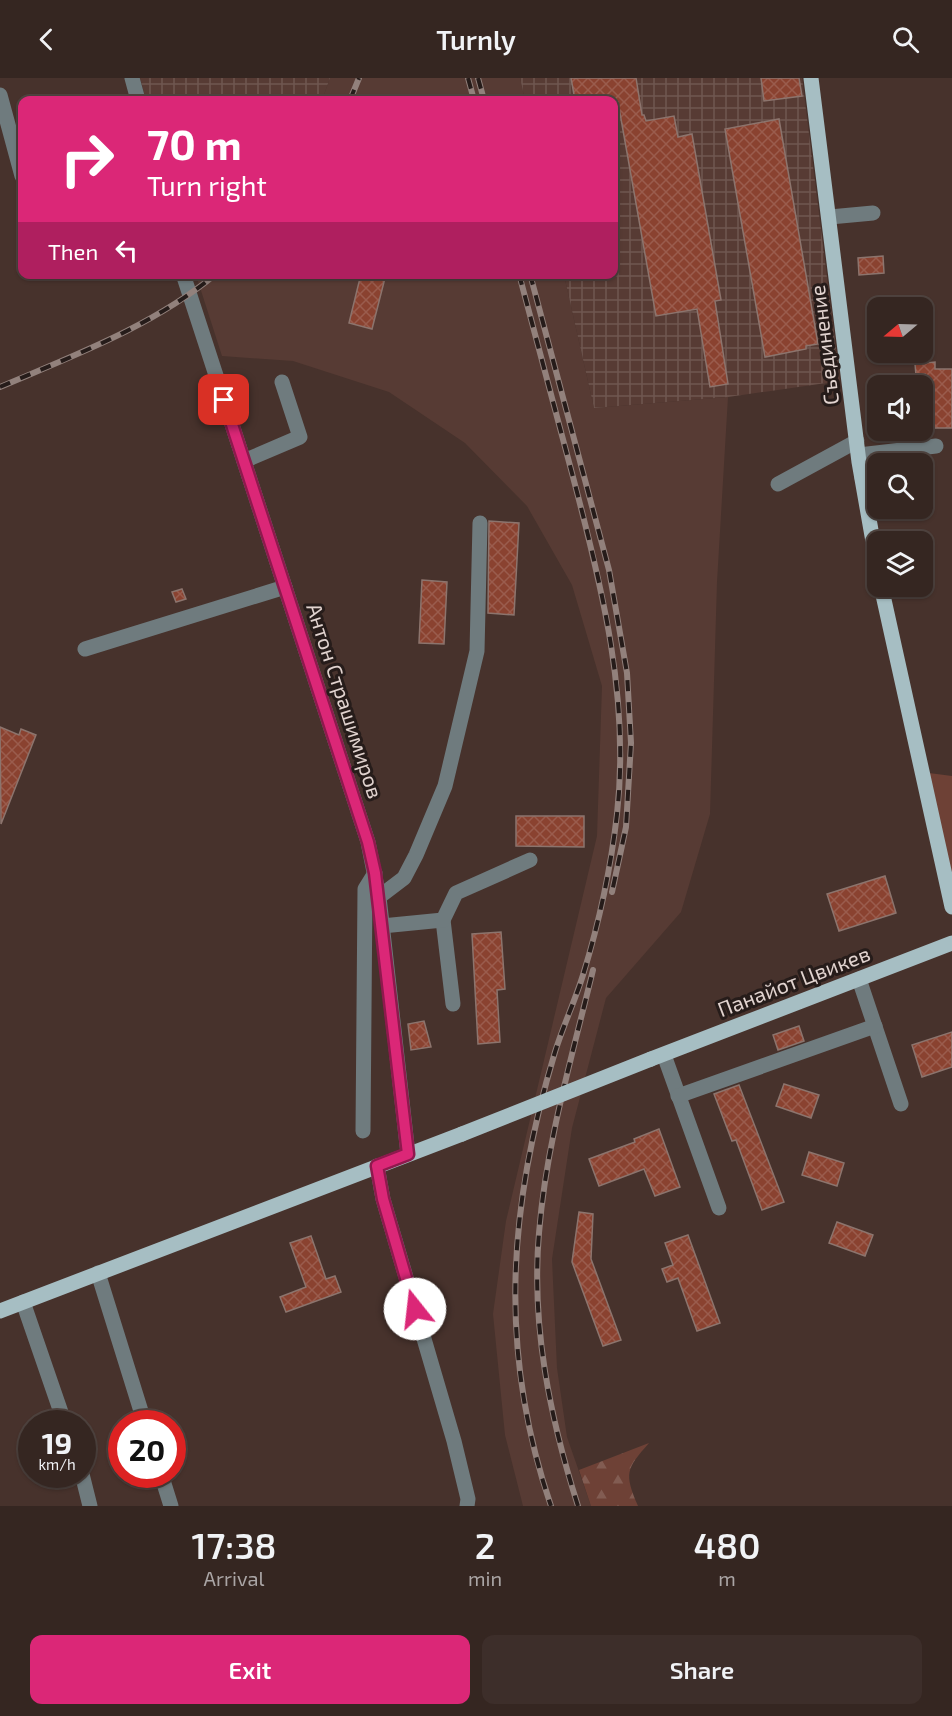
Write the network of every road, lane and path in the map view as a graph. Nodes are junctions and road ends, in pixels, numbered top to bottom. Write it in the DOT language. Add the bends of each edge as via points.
graph roads {
  1 [pos="132,78"];
  2 [pos="811,78"];
  3 [pos="0,95"];
  4 [pos="137,96"];
  5 [pos="18,161"];
  6 [pos="873,213"];
  7 [pos="830,217"];
  8 [pos="185,279"];
  9 [pos="282,382"];
  10 [pos="936,446"];
  11 [pos="858,448"];
  12 [pos="244,460"];
  13 [pos="862,478"];
  14 [pos="867,478"];
  15 [pos="778,484"];
  16 [pos="480,523"];
  17 [pos="871,531"];
  18 [pos="285,587"];
  19 [pos="883,597"];
  20 [pos="85,649"];
  21 [pos="530,860"];
  22 [pos="375,873"];
  23 [pos="379,897"];
  24 [pos="952,907"];
  25 [pos="443,920"];
  26 [pos="382,926"];
  27 [pos="952,943"];
  28 [pos="859,979"];
  29 [pos="453,1004"];
  30 [pos="875,1026"];
  31 [pos="657,1057"];
  32 [pos="678,1096"];
  33 [pos="901,1104"];
  34 [pos="363,1131"];
  35 [pos="408,1154"];
  36 [pos="377,1166"];
  37 [pos="719,1208"];
  38 [pos="98,1273"];
  39 [pos="23,1302"];
  40 [pos="0,1311"];
  41 [pos="61,1410"];
  42 [pos="141,1410"];
  43 [pos="86,1488"];
  44 [pos="165,1488"];
  45 [pos="90,1506"];
  46 [pos="171,1506"];
  47 [pos="466,1506"];
  1 -- 4 [label="street"];
  2 -- 7 [label="main road, Съединение"];
  3 -- 5 [label="street"];
  6 -- 7 [label="street"];
  7 -- 11 [label="main road, Съединение"];
  8 -- 12 [label="street, Антон Страшимиров"];
  9 -- 12 [label="street" via="300,437"];
  10 -- 11 [label="street"];
  11 -- 13 [label="main road, Съединение"];
  11 -- 15 [label="street"];
  12 -- 18 [label="street, Антон Страшимиров"];
  13 -- 14 [label="street"];
  13 -- 17 [label="main road, Съединение"];
  16 -- 23 [label="street" via="477,651 448,776 404,878"];
  18 -- 20 [label="street"];
  18 -- 22 [label="street, Антон Страшимиров"];
  19 -- 24 [label="main road"];
  21 -- 25 [label="street" via="456,893"];
  22 -- 23 [label="street, Антон Страшимиров"];
  22 -- 34 [label="street" via="365,889"];
  23 -- 26 [label="street, Антон Страшимиров"];
  25 -- 26 [label="street"];
  25 -- 29 [label="street"];
  26 -- 35 [label="street, Антон Страшимиров"];
  27 -- 28 [label="main road, Панайот Цвикев"];
  28 -- 30 [label="street"];
  28 -- 31 [label="main road, Панайот Цвикев"];
  30 -- 32 [label="street"];
  30 -- 33 [label="street"];
  31 -- 32 [label="street"];
  31 -- 35 [label="main road, Панайот Цвикев, bridge"];
  32 -- 37 [label="street"];
  35 -- 36 [label="main road, Панайот Цвикев"];
  36 -- 38 [label="main road, Панайот Цвикев"];
  36 -- 47 [label="street" via="383,1199 454,1441 468,1499"];
  38 -- 39 [label="main road, Панайот Цвикев"];
  38 -- 42 [label="street"];
  39 -- 40 [label="main road, Панайот Цвикев"];
  39 -- 41 [label="street"];
  43 -- 45 [label="street"];
  44 -- 46 [label="street"];
}
